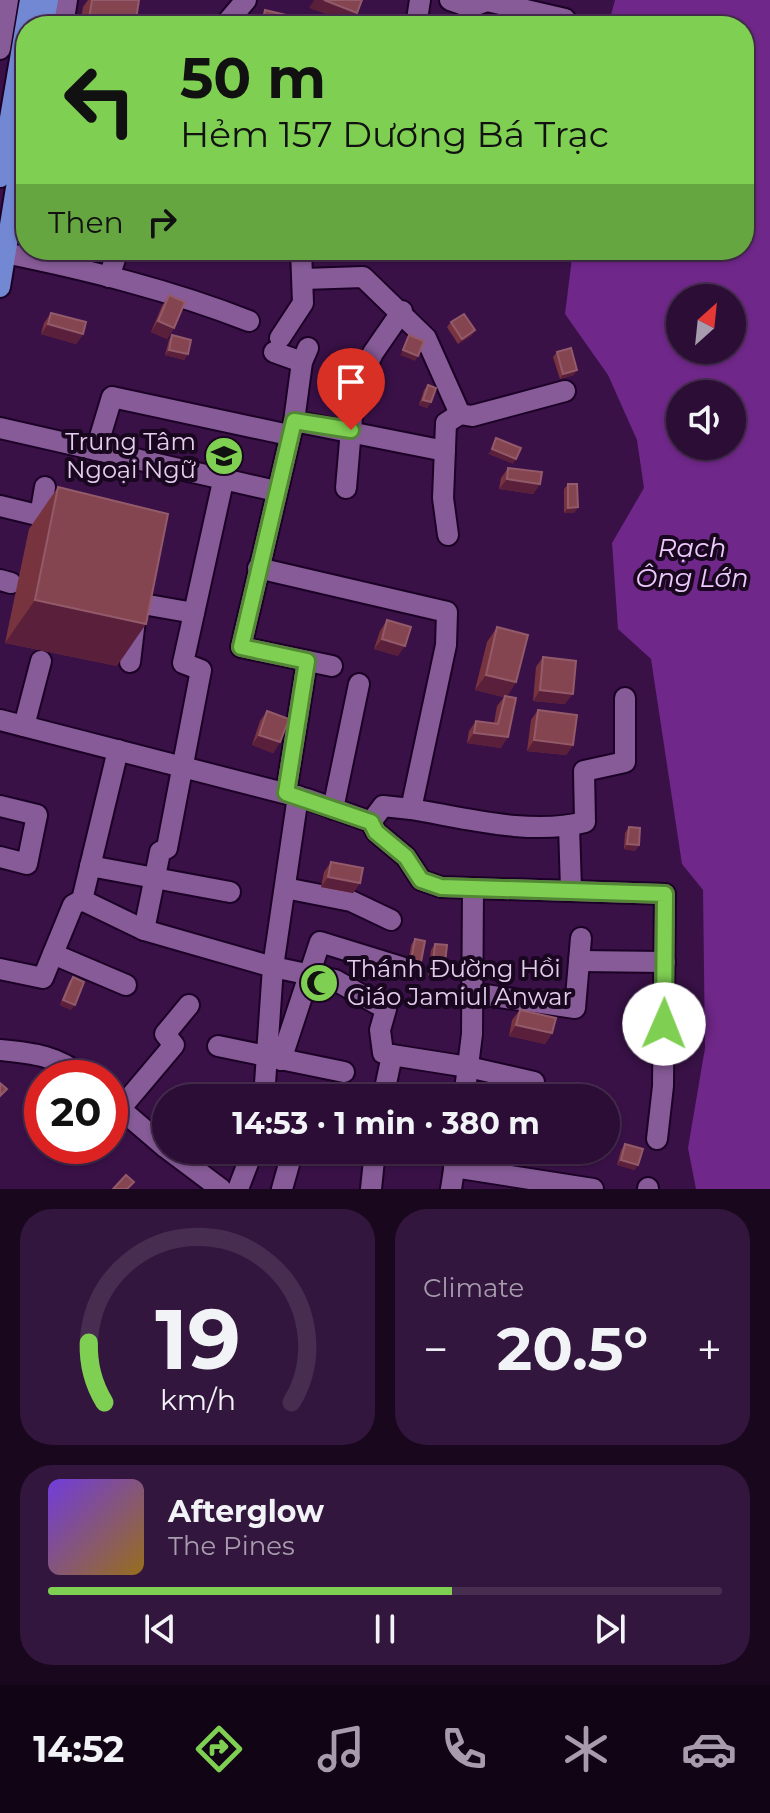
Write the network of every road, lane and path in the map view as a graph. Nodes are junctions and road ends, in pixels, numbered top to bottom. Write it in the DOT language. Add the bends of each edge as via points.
graph roads {
  1 [pos="8,0"];
  2 [pos="246,0"];
  3 [pos="450,0"];
  4 [pos="232,16"];
  5 [pos="467,16"];
  6 [pos="469,16"];
  7 [pos="552,16"];
  8 [pos="0,49"];
  9 [pos="16,141"];
  10 [pos="12,181"];
  11 [pos="5,253"];
  12 [pos="16,256"];
  13 [pos="35,260"];
  14 [pos="115,260"];
  15 [pos="302,260"];
  16 [pos="109,277"];
  17 [pos="304,279"];
  18 [pos="0,287"];
  19 [pos="402,311"];
  20 [pos="249,321"];
  21 [pos="565,391"];
  22 [pos="460,414"];
  23 [pos="0,428"];
  24 [pos="292,428"];
  25 [pos="351,430"];
  26 [pos="96,450"];
  27 [pos="445,451"];
  28 [pos="224,477"];
  29 [pos="45,487"];
  30 [pos="346,488"];
  31 [pos="276,491"];
  32 [pos="0,506"];
  33 [pos="44,516"];
  34 [pos="86,526"];
  35 [pos="448,535"];
  36 [pos="43,544"];
  37 [pos="258,568"];
  38 [pos="194,613"];
  39 [pos="41,661"];
  40 [pos="307,661"];
  41 [pos="130,662"];
  42 [pos="332,666"];
  43 [pos="359,684"];
  44 [pos="625,698"];
  45 [pos="0,720"];
  46 [pos="24,726"];
  47 [pos="118,750"];
  48 [pos="184,767"];
  49 [pos="292,795"];
  50 [pos="0,806"];
  51 [pos="333,809"];
  52 [pos="411,809"];
  53 [pos="371,822"];
  54 [pos="569,826"];
  55 [pos="0,857"];
  56 [pos="90,866"];
  57 [pos="155,876"];
  58 [pos="285,888"];
  59 [pos="473,889"];
  60 [pos="571,889"];
  61 [pos="230,892"];
  62 [pos="82,900"];
  63 [pos="391,920"];
  64 [pos="144,930"];
  65 [pos="581,938"];
  66 [pos="53,954"];
  67 [pos="579,961"];
  68 [pos="665,962"];
  69 [pos="273,967"];
  70 [pos="401,967"];
  71 [pos="0,969"];
  72 [pos="312,973"];
  73 [pos="126,985"];
  74 [pos="472,993"];
  75 [pos="189,1005"];
  76 [pos="218,1046"];
  77 [pos="0,1050"];
  78 [pos="392,1055"];
  79 [pos="274,1058"];
  80 [pos="57,1060"];
  81 [pos="468,1067"];
  82 [pos="344,1072"];
  83 [pos="534,1082"];
  84 [pos="268,1084"];
  85 [pos="386,1084"];
  86 [pos="466,1084"];
  87 [pos="128,1091"];
  88 [pos="128,1115"];
  89 [pos="152,1135"];
  90 [pos="657,1139"];
  91 [pos="188,1164"];
  92 [pos="248,1164"];
  93 [pos="289,1164"];
  94 [pos="370,1164"];
  95 [pos="455,1164"];
  96 [pos="467,1164"];
  97 [pos="511,1183"];
  98 [pos="537,1185"];
  99 [pos="221,1189"];
  100 [pos="238,1189"];
  101 [pos="282,1189"];
  102 [pos="371,1189"];
  103 [pos="451,1189"];
  104 [pos="593,1189"];
  1 -- 8 [label="street"];
  2 -- 4 [label="street"];
  3 -- 5 [label="street"];
  6 -- 7 [label="street" via="487,1"];
  9 -- 10 [label="main road"];
  10 -- 11 [label="main road"];
  11 -- 12 [label="street"];
  11 -- 18 [label="main road"];
  13 -- 16 [label="street"];
  14 -- 16 [label="street"];
  15 -- 17 [label="street"];
  16 -- 20 [label="street"];
  17 -- 19 [label="street" via="363,277"];
  17 -- 24 [label="street" via="303,303 277,345 305,355"];
  19 -- 22 [label="street" via="426,338"];
  19 -- 25 [label="street" via="373,353 354,394"];
  21 -- 22 [label="street" via="472,416"];
  22 -- 27 [label="street" via="446,423"];
  23 -- 26 [label="street"];
  24 -- 25 [label="street"];
  24 -- 26 [label="street" via="112,397"];
  24 -- 31 [label="street"];
  25 -- 27 [label="street"];
  25 -- 30 [label="street"];
  26 -- 28 [label="street"];
  27 -- 35 [label="street"];
  28 -- 31 [label="street"];
  28 -- 38 [label="street"];
  29 -- 33 [label="street"];
  31 -- 37 [label="street"];
  32 -- 33 [label="street"];
  33 -- 34 [label="street"];
  33 -- 36 [label="street"];
  37 -- 40 [label="street" via="241,647"];
  37 -- 52 [label="street" via="447,612 446,645"];
  38 -- 41 [label="street" via="137,603"];
  38 -- 48 [label="street" via="183,663 201,670"];
  39 -- 46 [label="street"];
  40 -- 42 [label="street"];
  40 -- 49 [label="street"];
  43 -- 51 [label="street"];
  44 -- 54 [label="street" via="625,762 584,771 585,822"];
  45 -- 46 [label="street"];
  46 -- 47 [label="street"];
  47 -- 48 [label="street"];
  47 -- 56 [label="street"];
  48 -- 49 [label="street"];
  48 -- 57 [label="street" via="167,848 160,852"];
  49 -- 51 [label="street"];
  49 -- 58 [label="street"];
  50 -- 55 [label="street" via="37,815 27,864"];
  51 -- 53 [label="street"];
  52 -- 53 [label="street" via="383,806"];
  52 -- 54 [label="street" via="494,822"];
  53 -- 59 [label="street" via="421,880"];
  54 -- 60 [label="street"];
  56 -- 57 [label="street"];
  56 -- 62 [label="street"];
  57 -- 61 [label="street"];
  57 -- 64 [label="street"];
  58 -- 63 [label="street" via="351,901"];
  58 -- 69 [label="street"];
  59 -- 60 [label="street"];
  59 -- 74 [label="street"];
  60 -- 68 [label="street" via="665,894"];
  62 -- 64 [label="street"];
  62 -- 66 [label="street" via="73,905"];
  64 -- 69 [label="street"];
  65 -- 67 [label="street"];
  66 -- 71 [label="street" via="43,978"];
  66 -- 73 [label="street"];
  67 -- 68 [label="street"];
  67 -- 74 [label="street" via="575,1008"];
  68 -- 90 [label="street"];
  69 -- 72 [label="street"];
  69 -- 79 [label="street"];
  70 -- 72 [label="street" via="320,942"];
  72 -- 78 [label="street" via="386,1009 381,1041 383,1053"];
  72 -- 79 [label="street"];
  74 -- 81 [label="street"];
  75 -- 87 [label="street" via="165,1034 174,1045"];
  76 -- 79 [label="street"];
  77 -- 80 [label="street"];
  78 -- 81 [label="street"];
  78 -- 85 [label="street"];
  79 -- 82 [label="street"];
  79 -- 84 [label="street"];
  81 -- 83 [label="street"];
  81 -- 86 [label="street"];
  88 -- 89 [label="street"];
  91 -- 99 [label="street"];
  92 -- 100 [label="street"];
  93 -- 101 [label="street"];
  94 -- 102 [label="street"];
  95 -- 103 [label="street"];
  96 -- 97 [label="street"];
  97 -- 98 [label="street"];
  98 -- 104 [label="street"];
}
